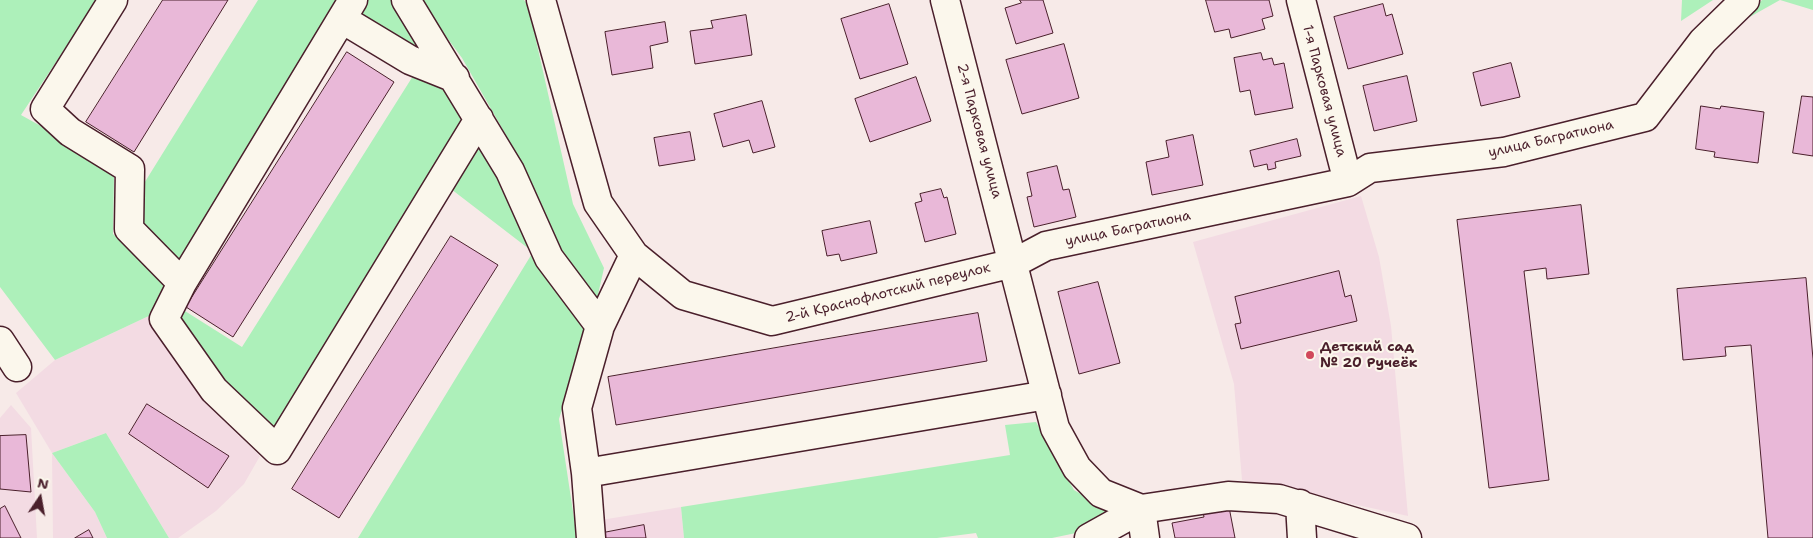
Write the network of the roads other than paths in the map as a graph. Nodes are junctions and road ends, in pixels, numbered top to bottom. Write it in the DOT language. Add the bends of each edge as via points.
graph roads {
  1 [pos="113,0"];
  2 [pos="406,0"];
  3 [pos="542,0"];
  4 [pos="945,0"];
  5 [pos="1301,0"];
  6 [pos="1745,0"];
  7 [pos="347,9"];
  8 [pos="455,78"];
  9 [pos="479,118"];
  10 [pos="1348,182"];
  11 [pos="634,255"];
  12 [pos="1014,263"];
  13 [pos="182,283"];
  14 [pos="600,326"];
  15 [pos="0,341"];
  16 [pos="17,367"];
  17 [pos="1047,395"];
  18 [pos="586,474"];
  19 [pos="1300,504"];
  20 [pos="1141,509"];
  21 [pos="591,538"];
  22 [pos="1089,538"];
  23 [pos="1145,538"];
  24 [pos="1302,538"];
  25 [pos="1407,538"];
  1 -- 13 [label="street" via="45,109 70,132 130,169 129,229"];
  2 -- 8 [label="street"];
  3 -- 11 [label="street, 2-й Краснофлотский переулок" via="598,203"];
  4 -- 12 [label="street, 2-я Парковая улица"];
  5 -- 10 [label="street, 1-я Парковая улица"];
  6 -- 10 [label="street, улица Багратиона" via="1704,41 1645,117 1504,152 1370,168"];
  7 -- 8 [label="street" via="410,60"];
  7 -- 13 [label="street"];
  8 -- 9 [label="street"];
  9 -- 13 [label="street" via="277,450 214,390 164,319"];
  9 -- 14 [label="street" via="510,171 549,258"];
  10 -- 12 [label="street, улица Багратиона" via="1046,246"];
  11 -- 12 [label="street, 2-й Краснофлотский переулок" via="683,295 772,321"];
  11 -- 14 [label="street"];
  12 -- 17 [label="street"];
  14 -- 18 [label="street" via="577,408"];
  15 -- 16 [label="street"];
  17 -- 18 [label="street"];
  17 -- 20 [label="street" via="1055,428 1077,468 1101,493"];
  18 -- 21 [label="street"];
  19 -- 20 [label="street" via="1279,499 1228,496"];
  19 -- 24 [label="street"];
  19 -- 25 [label="street"];
  20 -- 22 [label="street"];
  20 -- 23 [label="street"];
}
